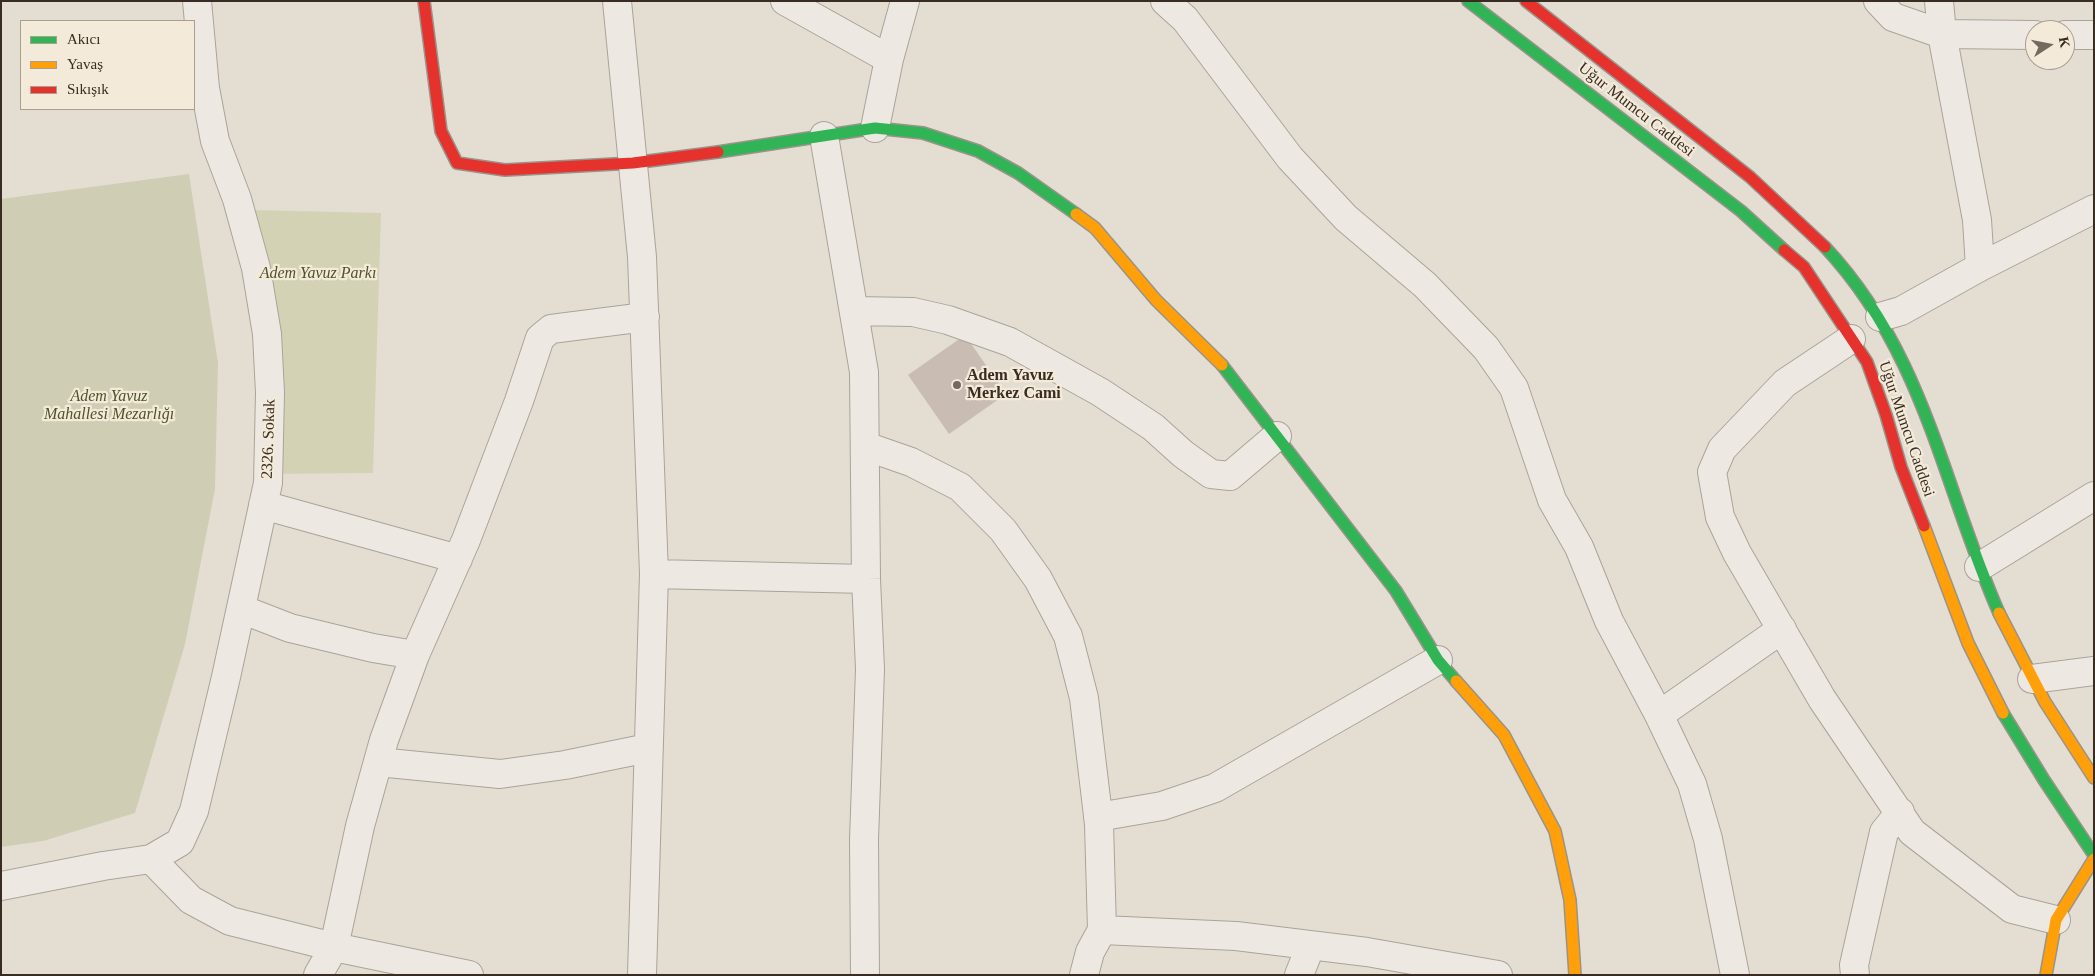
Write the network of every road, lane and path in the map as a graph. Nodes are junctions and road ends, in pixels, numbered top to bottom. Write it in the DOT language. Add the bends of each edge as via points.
graph roads {
  1 [pos="197,1"];
  2 [pos="424,1"];
  3 [pos="617,1"];
  4 [pos="785,1"];
  5 [pos="905,1"];
  6 [pos="1165,1"];
  7 [pos="1468,1"];
  8 [pos="1526,1"];
  9 [pos="1878,1"];
  10 [pos="1939,1"];
  11 [pos="1942,34"];
  12 [pos="2025,35"];
  13 [pos="2075,35"];
  14 [pos="2094,35"];
  15 [pos="889,59"];
  16 [pos="875,128"];
  17 [pos="824,136"];
  18 [pos="633,163"];
  19 [pos="2094,209"];
  20 [pos="1980,267"];
  21 [pos="854,311"];
  22 [pos="645,317"];
  23 [pos="1880,317"];
  24 [pos="1851,339"];
  25 [pos="1277,436"];
  26 [pos="865,446"];
  27 [pos="2094,496"];
  28 [pos="263,505"];
  29 [pos="458,559"];
  30 [pos="1979,567"];
  31 [pos="654,574"];
  32 [pos="866,578"];
  33 [pos="241,609"];
  34 [pos="1782,629"];
  35 [pos="416,656"];
  36 [pos="1438,660"];
  37 [pos="2094,670"];
  38 [pos="2032,679"];
  39 [pos="1659,715"];
  40 [pos="648,748"];
  41 [pos="378,762"];
  42 [pos="2094,778"];
  43 [pos="1900,812"];
  44 [pos="1098,817"];
  45 [pos="2094,854"];
  46 [pos="152,859"];
  47 [pos="2094,859"];
  48 [pos="1,886"];
  49 [pos="2056,920"];
  50 [pos="1102,930"];
  51 [pos="1312,945"];
  52 [pos="334,947"];
  53 [pos="318,975"];
  54 [pos="469,975"];
  55 [pos="642,975"];
  56 [pos="865,975"];
  57 [pos="1084,975"];
  58 [pos="1299,975"];
  59 [pos="1498,975"];
  60 [pos="1575,975"];
  61 [pos="1735,975"];
  62 [pos="1855,975"];
  63 [pos="2046,975"];
  1 -- 28 [label="street, 2326. Sokak" via="205,88 216,142 237,199 267,334 270,393 268,483"];
  2 -- 18 [label="main road" via="441,131 458,163 505,170"];
  3 -- 18 [label="street"];
  4 -- 15 [label="street"];
  5 -- 15 [label="street"];
  6 -- 39 [label="street" via="1185,18 1290,158 1346,218 1426,285 1486,348 1514,388 1552,500 1579,547 1608,621"];
  7 -- 24 [label="main road, Uğur Mumcu Caddesi" via="1771,237 1804,267"];
  8 -- 23 [label="main road, Uğur Mumcu Caddesi" via="1712,145 1785,207 1840,261"];
  9 -- 11 [label="street" via="1893,17"];
  10 -- 11 [label="street"];
  11 -- 12 [label="street"];
  11 -- 20 [label="street" via="1978,220"];
  13 -- 14 [label="street"];
  15 -- 16 [label="street"];
  16 -- 17 [label="main road"];
  16 -- 25 [label="main road" via="923,133 978,151 1018,173 1094,228 1156,300 1221,364"];
  17 -- 18 [label="main road"];
  17 -- 21 [label="street"];
  18 -- 22 [label="street"];
  19 -- 20 [label="street"];
  20 -- 23 [label="street" via="1902,311"];
  21 -- 25 [label="street" via="913,312 948,320 1010,342 1100,392 1153,427 1211,474 1230,476"];
  21 -- 26 [label="street" via="864,372"];
  22 -- 29 [label="street" via="551,329 540,338 519,402"];
  22 -- 31 [label="street"];
  23 -- 30 [label="main road, Uğur Mumcu Caddesi" via="1913,383"];
  24 -- 34 [label="street" via="1785,383 1722,448 1712,472 1720,517 1737,553"];
  24 -- 45 [label="main road, Uğur Mumcu Caddesi" via="1867,362 1901,467 1968,643 1999,707"];
  25 -- 36 [label="main road" via="1396,591"];
  26 -- 32 [label="street"];
  26 -- 44 [label="street" via="911,462 960,487 1003,530 1038,579 1068,636 1084,698"];
  27 -- 30 [label="street"];
  28 -- 29 [label="street"];
  28 -- 33 [label="street, 2326. Sokak"];
  29 -- 35 [label="street"];
  30 -- 38 [label="main road, Uğur Mumcu Caddesi"];
  31 -- 32 [label="street"];
  31 -- 40 [label="street"];
  32 -- 56 [label="street" via="870,669 864,840"];
  33 -- 35 [label="street" via="290,628"];
  33 -- 46 [label="street, 2326. Sokak" via="194,811 180,842"];
  34 -- 39 [label="street"];
  34 -- 43 [label="street" via="1822,699"];
  35 -- 41 [label="street"];
  36 -- 44 [label="street" via="1215,788 1162,806"];
  36 -- 60 [label="main road" via="1504,735 1555,831 1570,900"];
  37 -- 38 [label="street"];
  38 -- 42 [label="main road, Uğur Mumcu Caddesi"];
  39 -- 61 [label="street" via="1692,784 1708,838"];
  40 -- 41 [label="street" via="500,774"];
  40 -- 55 [label="street"];
  41 -- 52 [label="street" via="360,826"];
  43 -- 49 [label="street" via="1912,832 2012,909"];
  43 -- 62 [label="street" via="1884,832 1854,966"];
  44 -- 50 [label="street"];
  46 -- 48 [label="street"];
  46 -- 52 [label="street" via="191,900 230,921"];
  47 -- 49 [label="main road"];
  49 -- 63 [label="main road"];
  50 -- 51 [label="street" via="1236,936"];
  50 -- 57 [label="street" via="1090,952"];
  51 -- 58 [label="street"];
  51 -- 59 [label="street"];
  52 -- 53 [label="street"];
  52 -- 54 [label="street"];
}
